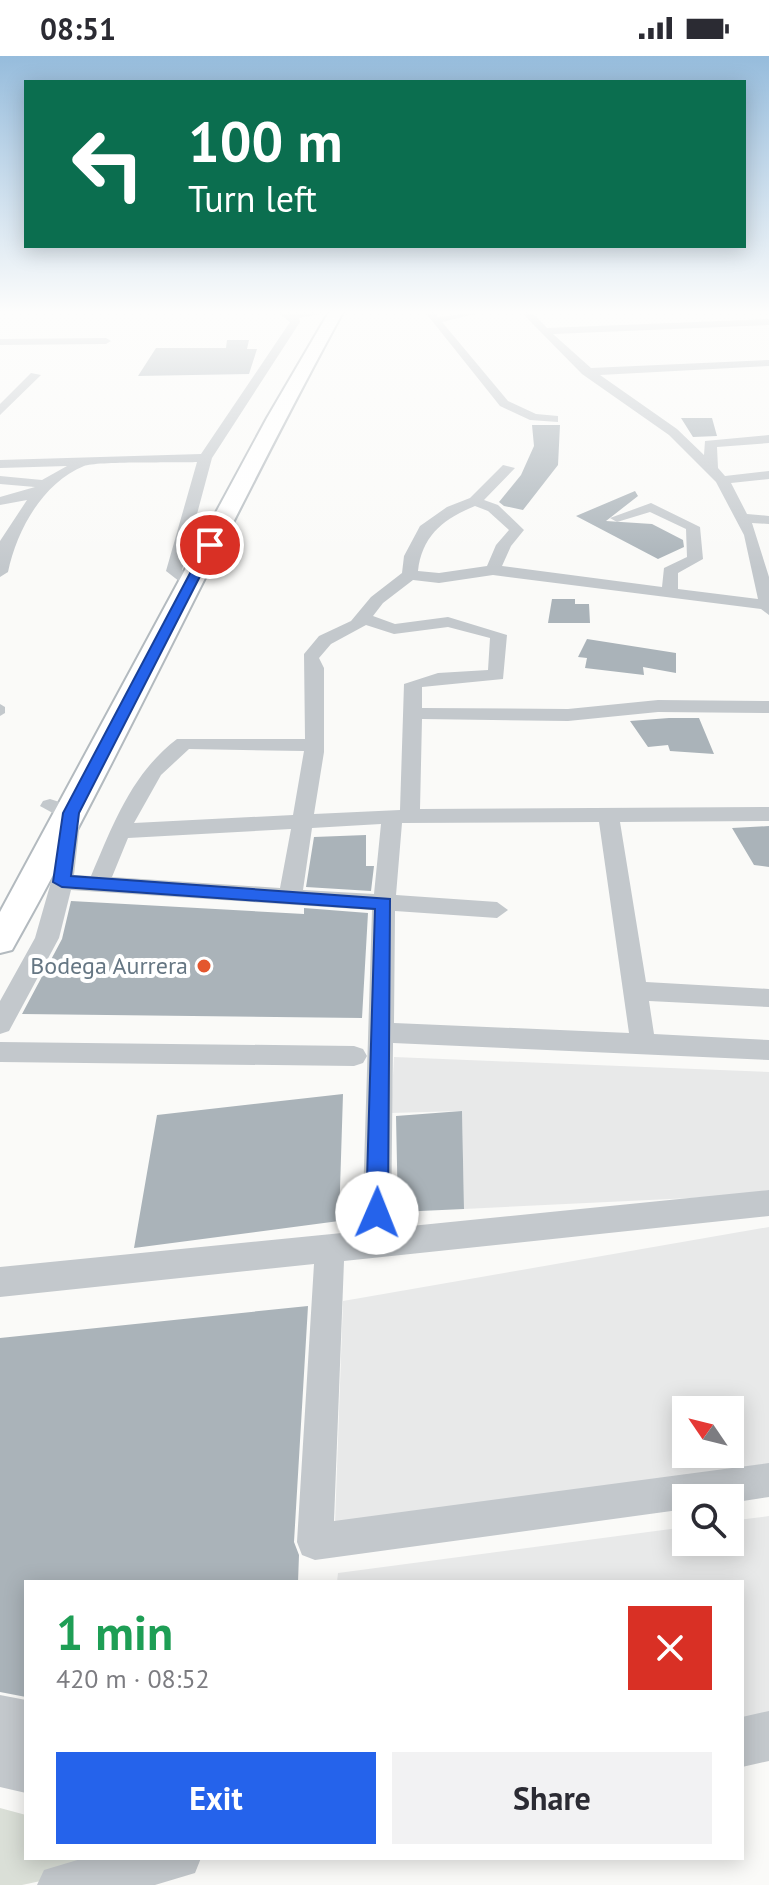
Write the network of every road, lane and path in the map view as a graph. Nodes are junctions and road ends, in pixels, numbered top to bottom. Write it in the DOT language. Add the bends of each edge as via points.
graph roads {
  1 [pos="245,397"];
  2 [pos="280,397"];
  3 [pos="286,397"];
  4 [pos="499,397"];
  5 [pos="624,397"];
  6 [pos="554,419"];
  7 [pos="769,439"];
  8 [pos="205,458"];
  9 [pos="85,462"];
  10 [pos="0,464"];
  11 [pos="508,468"];
  12 [pos="717,475"];
  13 [pos="769,475"];
  14 [pos="0,480"];
  15 [pos="40,489"];
  16 [pos="0,501"];
  17 [pos="475,501"];
  18 [pos="617,518"];
  19 [pos="742,518"];
  20 [pos="769,520"];
  21 [pos="19,522"];
  22 [pos="0,523"];
  23 [pos="763,567"];
  24 [pos="493,570"];
  25 [pos="0,572"];
  26 [pos="410,575"];
  27 [pos="182,577"];
  28 [pos="670,592"];
  29 [pos="768,608"];
  30 [pos="364,619"];
  31 [pos="0,707"];
  32 [pos="769,707"];
  33 [pos="0,713"];
  34 [pos="412,713"];
  35 [pos="314,745"];
  36 [pos="60,809"];
  37 [pos="608,814"];
  38 [pos="769,814"];
  39 [pos="401,816"];
  40 [pos="303,821"];
  41 [pos="121,831"];
  42 [pos="62,882"];
  43 [pos="98,885"];
  44 [pos="0,895"];
  45 [pos="290,898"];
  46 [pos="384,904"];
  47 [pos="497,910"];
  48 [pos="0,941"];
  49 [pos="635,991"];
  50 [pos="769,998"];
  51 [pos="0,1024"];
  52 [pos="379,1032"];
  53 [pos="643,1044"];
  54 [pos="769,1050"];
  55 [pos="0,1052"];
  56 [pos="354,1056"];
  57 [pos="769,1203"];
  58 [pos="376,1244"];
  59 [pos="330,1248"];
  60 [pos="0,1282"];
  61 [pos="769,1480"];
  62 [pos="0,1720"];
  63 [pos="24,1725"];
  64 [pos="769,1736"];
  65 [pos="744,1742"];
  66 [pos="0,1762"];
  67 [pos="24,1768"];
  68 [pos="171,1860"];
  69 [pos="59,1885"];
  1 -- 8 [label="street"];
  2 -- 27 [label="main road"];
  3 -- 27 [label="main road"];
  4 -- 6 [label="street" via="533,419"];
  5 -- 12 [label="street"];
  7 -- 12 [label="street" via="710,444"];
  8 -- 9 [label="street"];
  8 -- 27 [label="street"];
  9 -- 10 [label="street"];
  9 -- 15 [label="street"];
  11 -- 17 [label="street"];
  12 -- 13 [label="street"];
  12 -- 19 [label="street"];
  14 -- 15 [label="street"];
  15 -- 16 [label="street"];
  15 -- 21 [label="street"];
  17 -- 24 [label="street" via="493,508 517,530"];
  17 -- 26 [label="street" via="425,529"];
  18 -- 28 [label="street" via="651,507 693,527 695,559 670,571"];
  19 -- 20 [label="street"];
  19 -- 23 [label="street"];
  21 -- 22 [label="street"];
  21 -- 25 [label="street" via="7,542"];
  23 -- 29 [label="street"];
  24 -- 26 [label="street" via="439,578"];
  24 -- 28 [label="street"];
  26 -- 30 [label="street" via="377,600"];
  27 -- 36 [label="main road"];
  28 -- 29 [label="street"];
  30 -- 34 [label="street" via="394,629 448,622 499,635 497,675 413,684"];
  30 -- 35 [label="street" via="325,640 310,658 315,668"];
  31 -- 33 [label="lane"];
  32 -- 34 [label="street" via="658,706 568,715"];
  34 -- 39 [label="street"];
  35 -- 40 [label="street"];
  35 -- 41 [label="street" via="184,743 146,781"];
  36 -- 42 [label="street"];
  36 -- 44 [label="main road"];
  36 -- 48 [label="main road"];
  37 -- 38 [label="street"];
  37 -- 39 [label="street"];
  37 -- 49 [label="street"];
  39 -- 40 [label="street"];
  39 -- 46 [label="street"];
  40 -- 41 [label="street"];
  40 -- 45 [label="street"];
  41 -- 43 [label="street"];
  42 -- 43 [label="street"];
  42 -- 51 [label="street" via="47,938"];
  43 -- 45 [label="street"];
  45 -- 46 [label="street"];
  46 -- 47 [label="street"];
  46 -- 52 [label="street"];
  49 -- 50 [label="street"];
  49 -- 53 [label="street"];
  52 -- 53 [label="street"];
  52 -- 58 [label="street"];
  53 -- 54 [label="street"];
  55 -- 56 [label="street"];
  57 -- 58 [label="street"];
  58 -- 59 [label="street"];
  59 -- 60 [label="street"];
  59 -- 61 [label="street" via="315,1542"];
  62 -- 63 [label="street"];
  64 -- 65 [label="street"];
  66 -- 67 [label="street"];
  68 -- 69 [label="street"];
}
